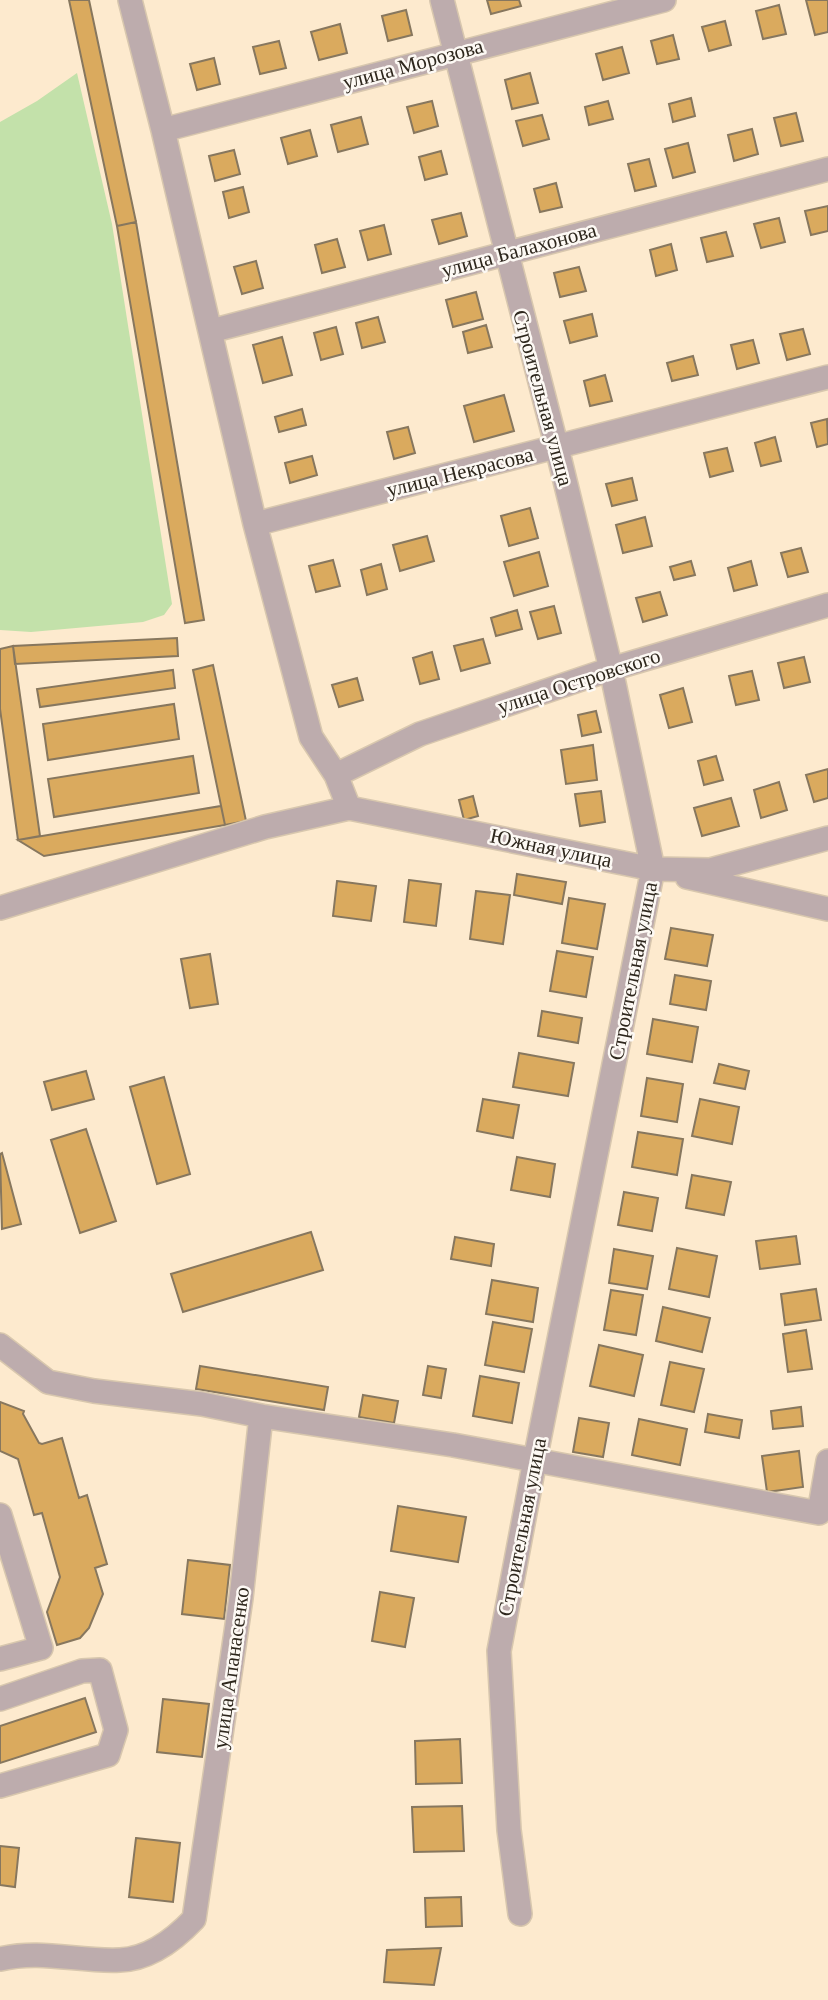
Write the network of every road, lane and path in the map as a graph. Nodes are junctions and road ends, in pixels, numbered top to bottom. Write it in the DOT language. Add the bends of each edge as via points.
graph roads {
  1 [pos="130,0"];
  2 [pos="442,0"];
  3 [pos="664,0"];
  4 [pos="455,53"];
  5 [pos="163,130"];
  6 [pos="828,169"];
  7 [pos="506,254"];
  8 [pos="211,331"];
  9 [pos="828,377"];
  10 [pos="557,448"];
  11 [pos="255,524"];
  12 [pos="828,605"];
  13 [pos="611,669"];
  14 [pos="336,775"];
  15 [pos="349,808"];
  16 [pos="828,838"];
  17 [pos="653,869"];
  18 [pos="0,908"];
  19 [pos="828,909"];
  20 [pos="0,1345"];
  21 [pos="261,1416"];
  22 [pos="535,1460"];
  23 [pos="828,1461"];
  24 [pos="0,1515"];
  25 [pos="0,1659"];
  26 [pos="0,1699"];
  27 [pos="0,1786"];
  28 [pos="520,1914"];
  29 [pos="0,1959"];
  1 -- 5 [label="street"];
  2 -- 4 [label="street, Строительная улица"];
  3 -- 4 [label="street, улица Морозова"];
  4 -- 5 [label="street, улица Морозова"];
  4 -- 7 [label="street, Строительная улица"];
  5 -- 8 [label="street"];
  6 -- 7 [label="street, улица Балахонова"];
  7 -- 8 [label="street, улица Балахонова"];
  7 -- 10 [label="street, Строительная улица"];
  8 -- 11 [label="street"];
  9 -- 10 [label="street, улица Некрасова"];
  10 -- 11 [label="street, улица Некрасова"];
  10 -- 13 [label="street, Строительная улица"];
  11 -- 14 [label="street" via="311,737"];
  12 -- 13 [label="street, улица Островского"];
  13 -- 14 [label="street, улица Островского" via="420,734"];
  13 -- 17 [label="street, Строительная улица"];
  14 -- 15 [label="street"];
  15 -- 17 [label="street, Южная улица"];
  15 -- 18 [label="street" via="265,827"];
  16 -- 17 [label="street, Южная улица" via="710,870"];
  17 -- 19 [label="street"];
  17 -- 22 [label="street, Строительная улица"];
  20 -- 21 [label="street" via="48,1382"];
  21 -- 22 [label="street"];
  21 -- 29 [label="street, улица Апанасенко" via="241,1598 194,1919 177,1937 121,1960 22,1954"];
  22 -- 23 [label="street" via="819,1513"];
  22 -- 28 [label="street, Строительная улица" via="499,1651 509,1830"];
  24 -- 25 [label="street" via="41,1648"];
  26 -- 27 [label="street" via="82,1671 100,1671 116,1730 108,1755"];
}
